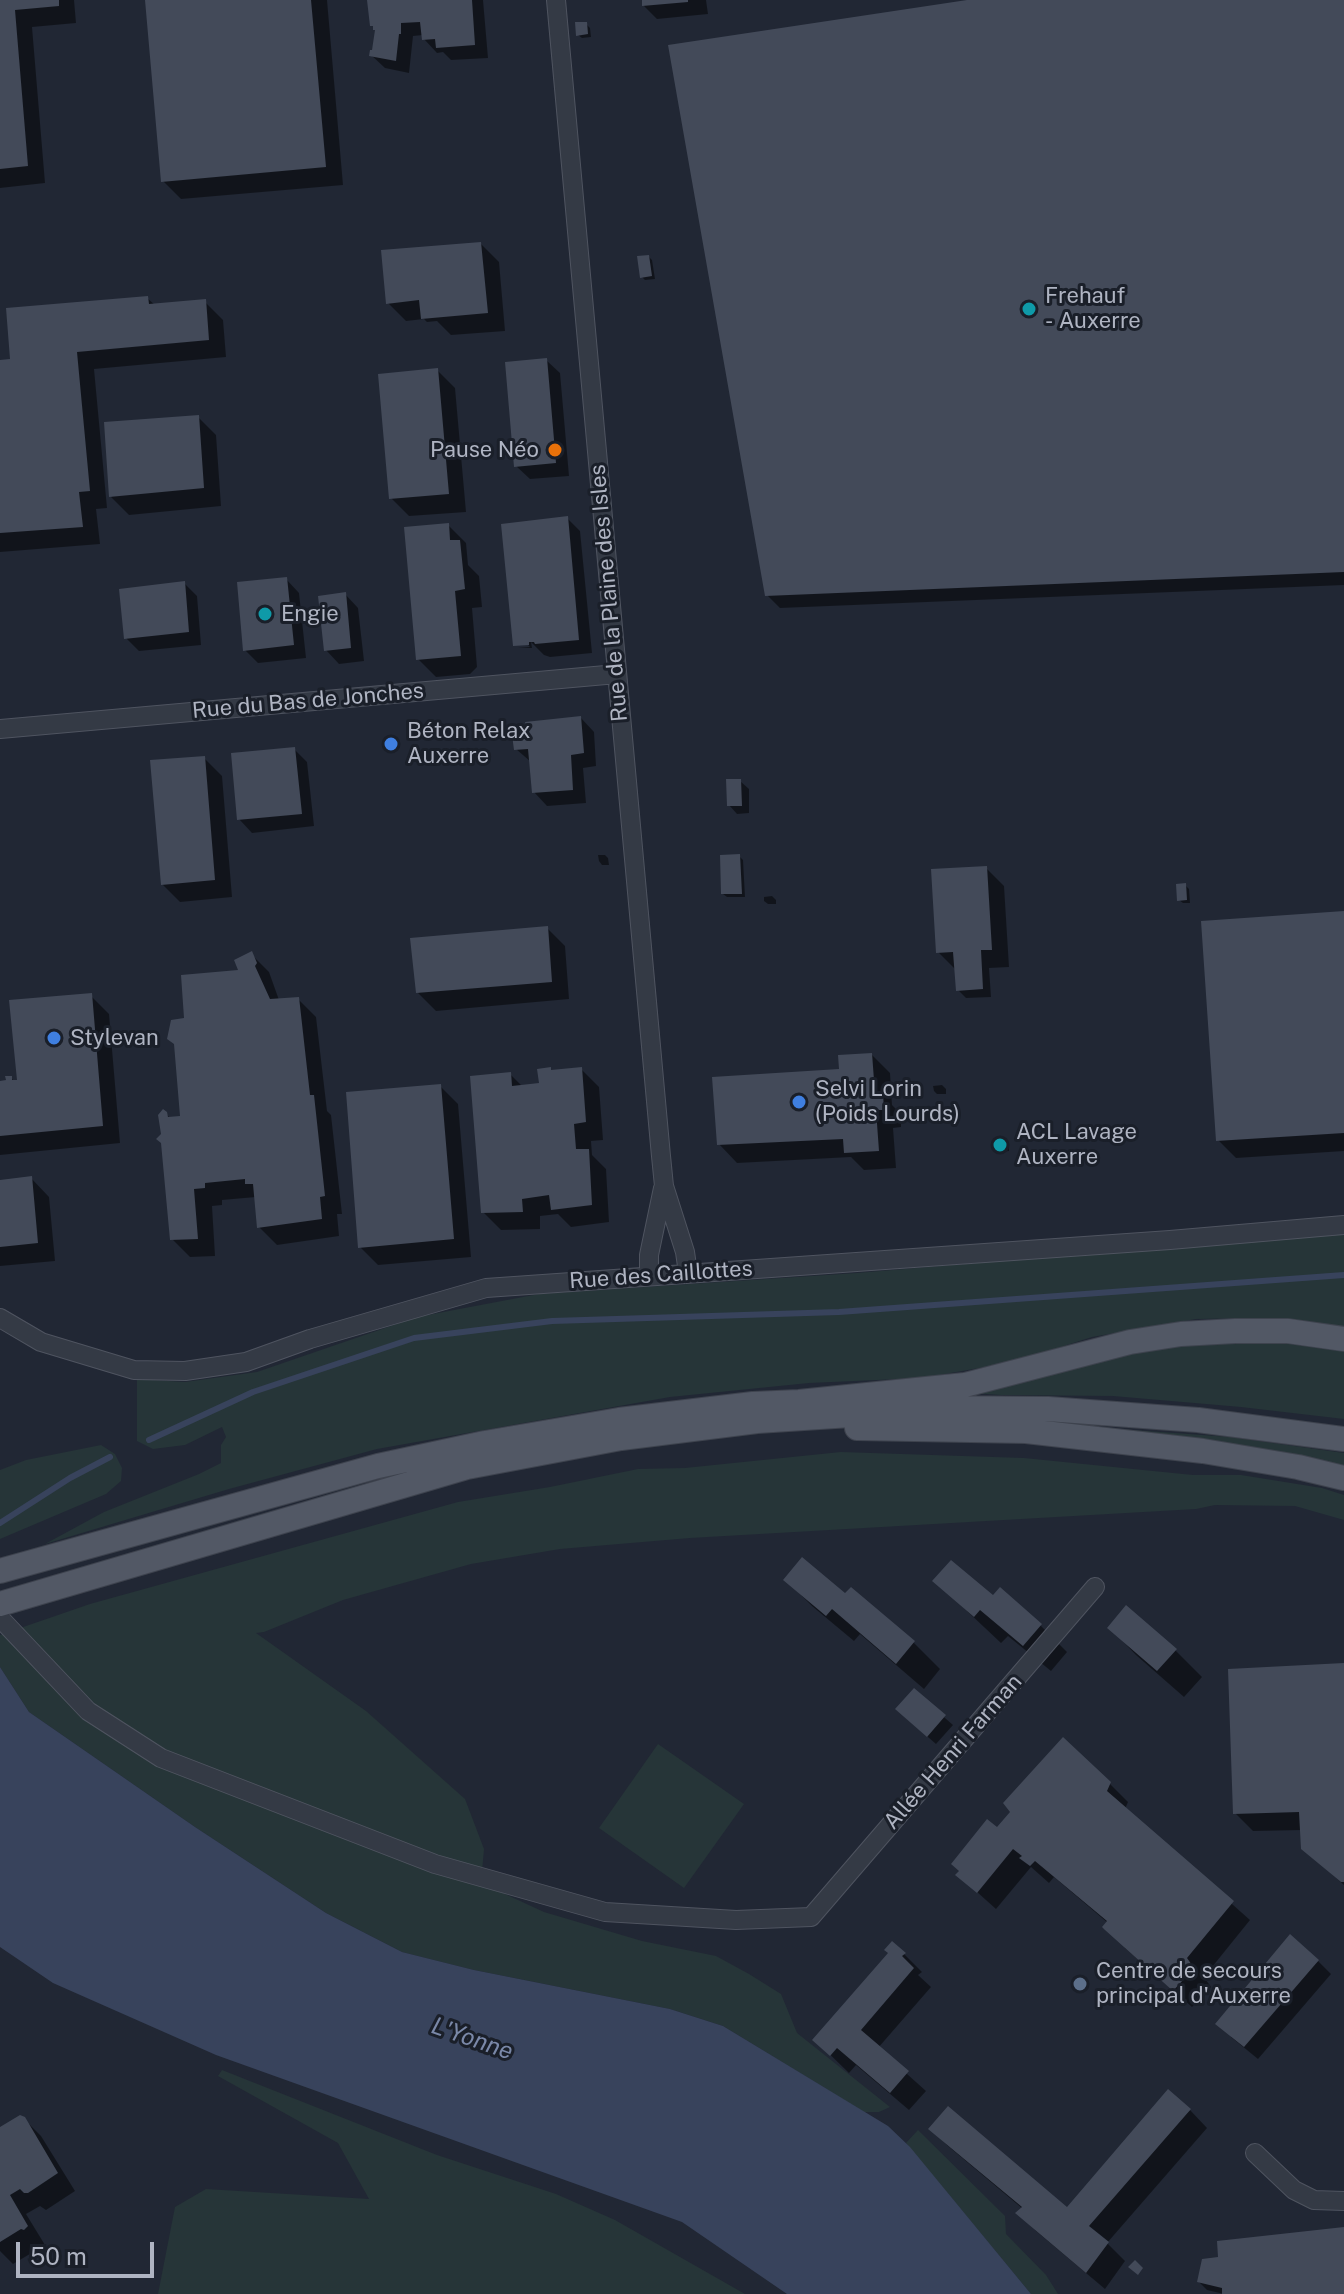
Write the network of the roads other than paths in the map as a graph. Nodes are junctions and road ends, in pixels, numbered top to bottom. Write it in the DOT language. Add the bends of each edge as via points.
graph roads {
  1 [pos="556,0"];
  2 [pos="617,674"];
  3 [pos="0,729"];
  4 [pos="664,1186"];
  5 [pos="1344,1225"];
  6 [pos="688,1273"];
  7 [pos="649,1275"];
  8 [pos="0,1318"];
  9 [pos="1344,1339"];
  10 [pos="799,1402"];
  11 [pos="944,1409"];
  12 [pos="1344,1439"];
  13 [pos="1344,1478"];
  14 [pos="391,1489"];
  15 [pos="11,1568"];
  16 [pos="1095,1587"];
  17 [pos="0,1604"];
  18 [pos="0,1618"];
  19 [pos="1255,2153"];
  20 [pos="1344,2201"];
  1 -- 2 [label="street, Rue de la Plaine des Isles"];
  2 -- 3 [label="street, Rue du Bas de Jonches"];
  2 -- 4 [label="street, Rue de la Plaine des Isles"];
  4 -- 6 [label="street, Rue de la Plaine des Isles"];
  4 -- 7 [label="street, Rue de la Plaine des Isles"];
  5 -- 6 [label="street, Rue des Caillottes"];
  6 -- 7 [label="street, Rue des Caillottes"];
  7 -- 8 [label="street, Rue des Caillottes" via="486,1288 246,1362 185,1371 134,1370 41,1342"];
  9 -- 10 [label="main road" via="1288,1331 1181,1334 965,1385"];
  10 -- 11 [label="main road"];
  10 -- 15 [label="main road" via="619,1420 485,1443 363,1470"];
  11 -- 12 [label="main road" via="1123,1414"];
  11 -- 14 [label="main road" via="785,1418 621,1438 467,1467"];
  13 -- 14 [label="main road" via="1203,1451 1026,1431 807,1428 624,1449"];
  14 -- 17 [label="main road"];
  16 -- 18 [label="street, Allée Henri Farman" via="811,1917 736,1920 605,1912 435,1864 161,1758 88,1711"];
  19 -- 20 [label="street" via="1294,2190 1314,2200"];
}
